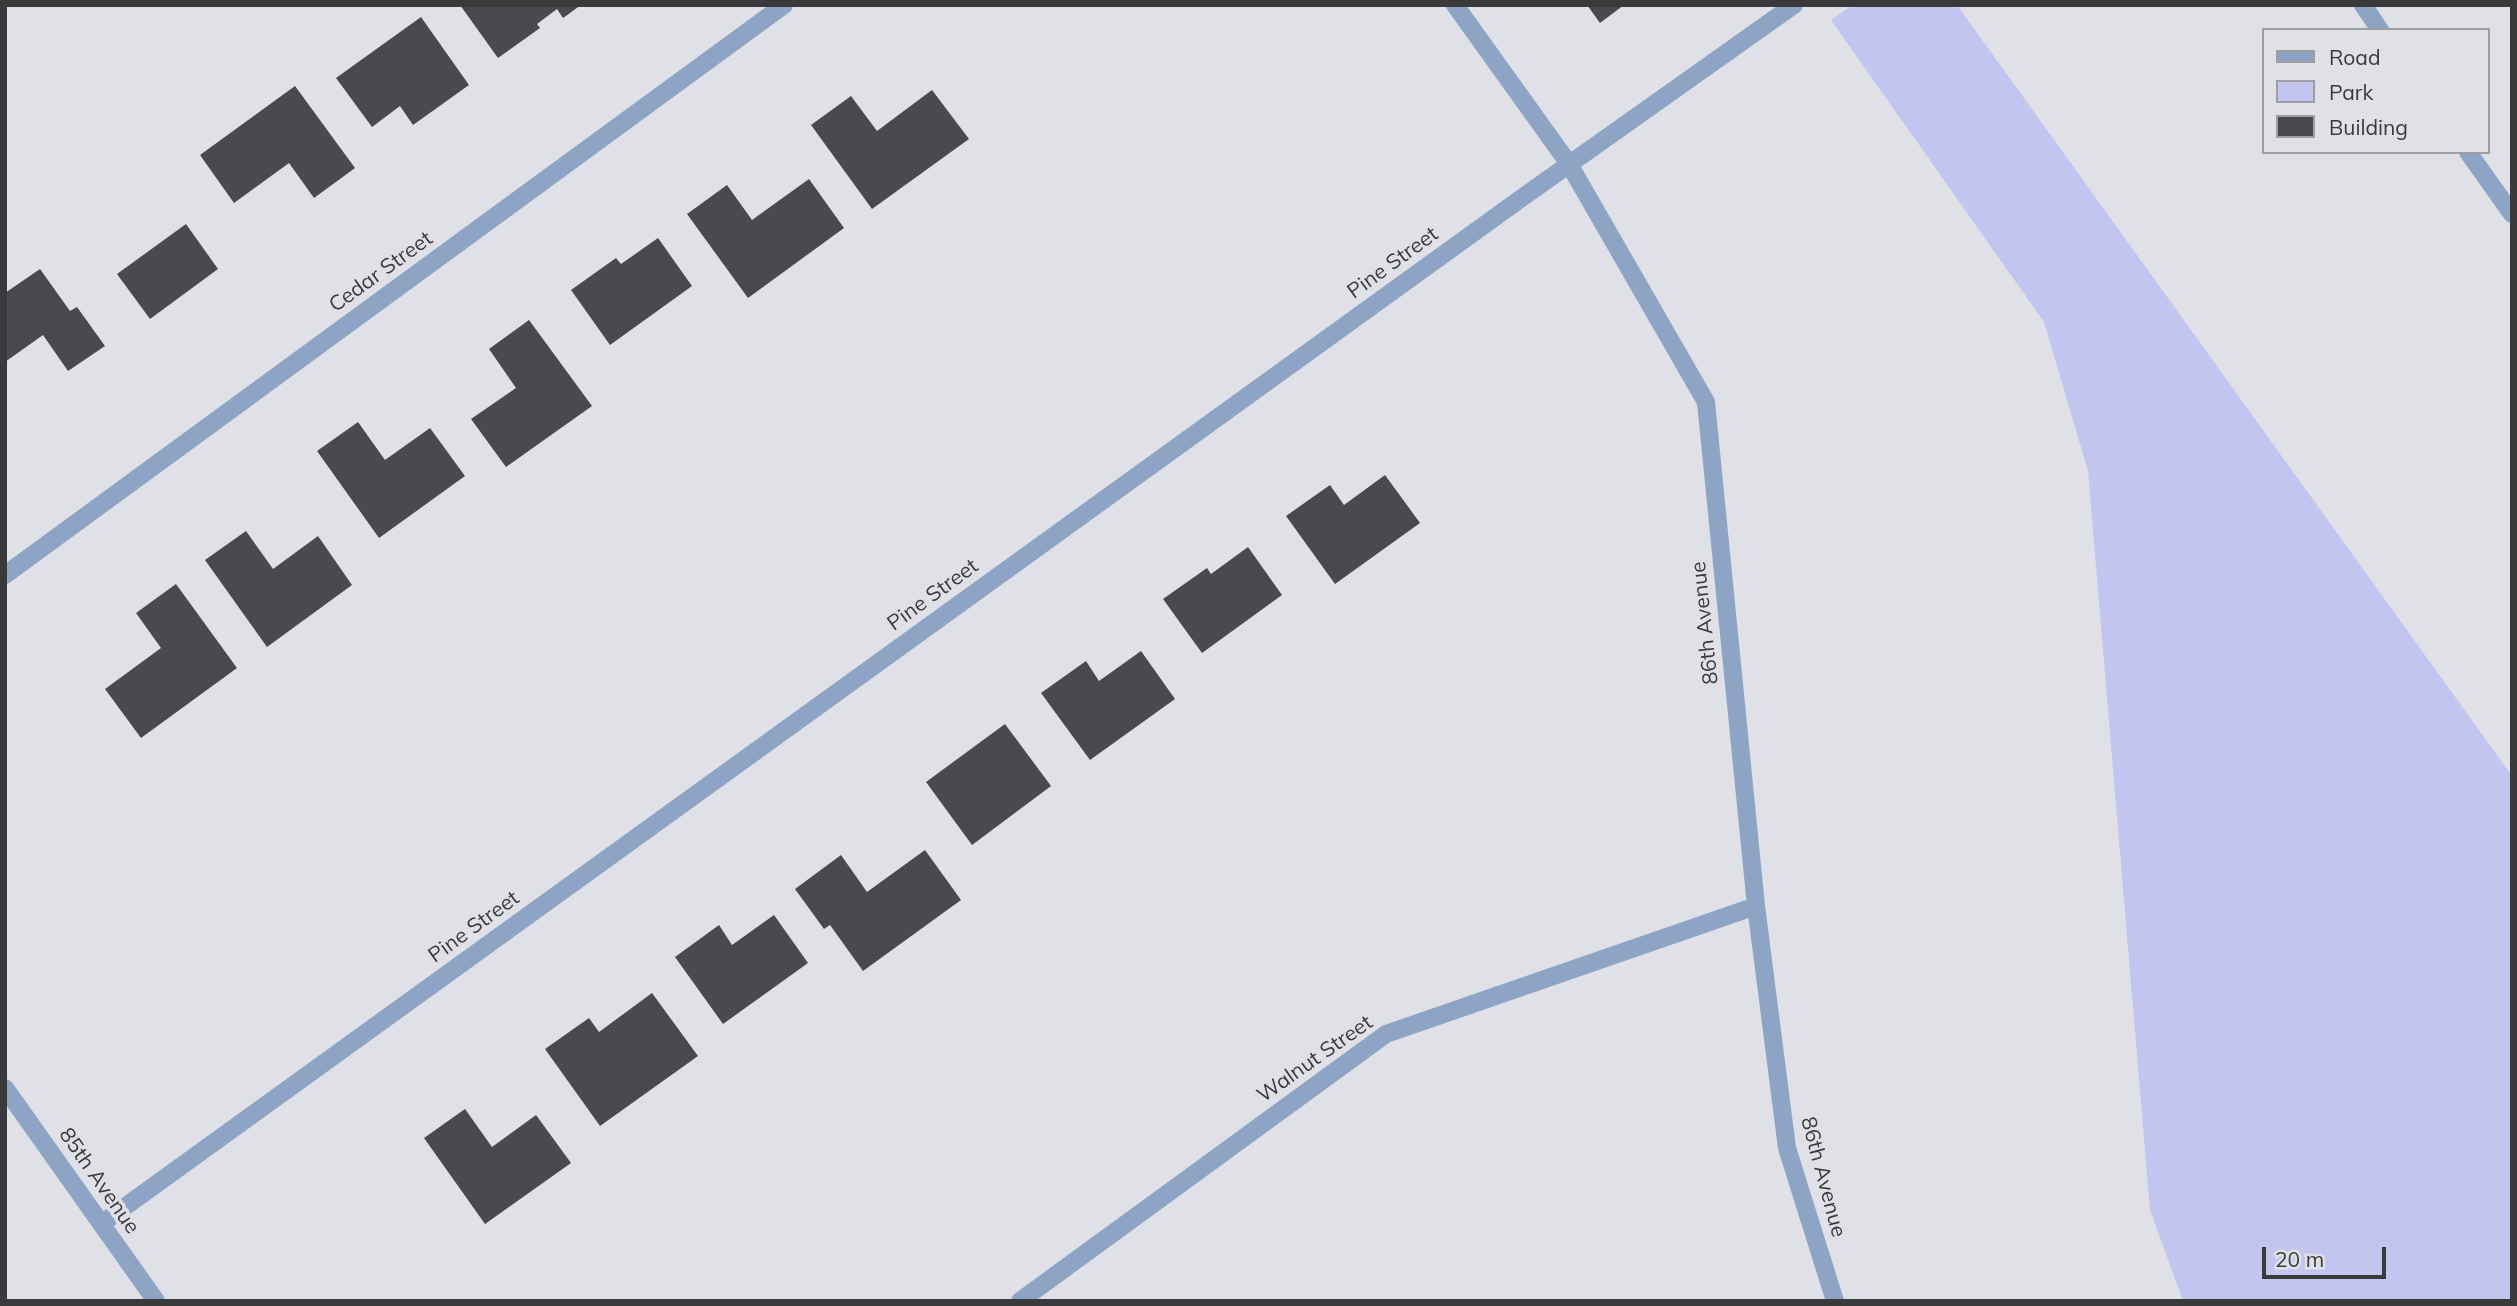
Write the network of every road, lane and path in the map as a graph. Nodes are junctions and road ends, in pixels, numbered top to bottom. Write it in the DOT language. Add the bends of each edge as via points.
graph roads {
  1 [pos="784,5"];
  2 [pos="1455,5"];
  3 [pos="1794,5"];
  4 [pos="2363,5"];
  5 [pos="2379,28"];
  6 [pos="2469,154"];
  7 [pos="1569,164"];
  8 [pos="2512,214"];
  9 [pos="5,575"];
  10 [pos="1756,906"];
  11 [pos="5,1088"];
  12 [pos="102,1224"];
  13 [pos="156,1301"];
  14 [pos="1020,1301"];
  15 [pos="1835,1301"];
  1 -- 9 [label="street, Cedar Street"];
  2 -- 7 [label="street, 86th Avenue"];
  3 -- 7 [label="street, Pine Street"];
  4 -- 5 [label="street"];
  6 -- 8 [label="street"];
  7 -- 10 [label="street, 86th Avenue" via="1706,402"];
  7 -- 12 [label="street, Pine Street"];
  10 -- 14 [label="street, Walnut Street" via="1386,1034"];
  10 -- 15 [label="street, 86th Avenue" via="1787,1148"];
  11 -- 12 [label="street, 85th Avenue"];
  12 -- 13 [label="street, 85th Avenue"];
}
